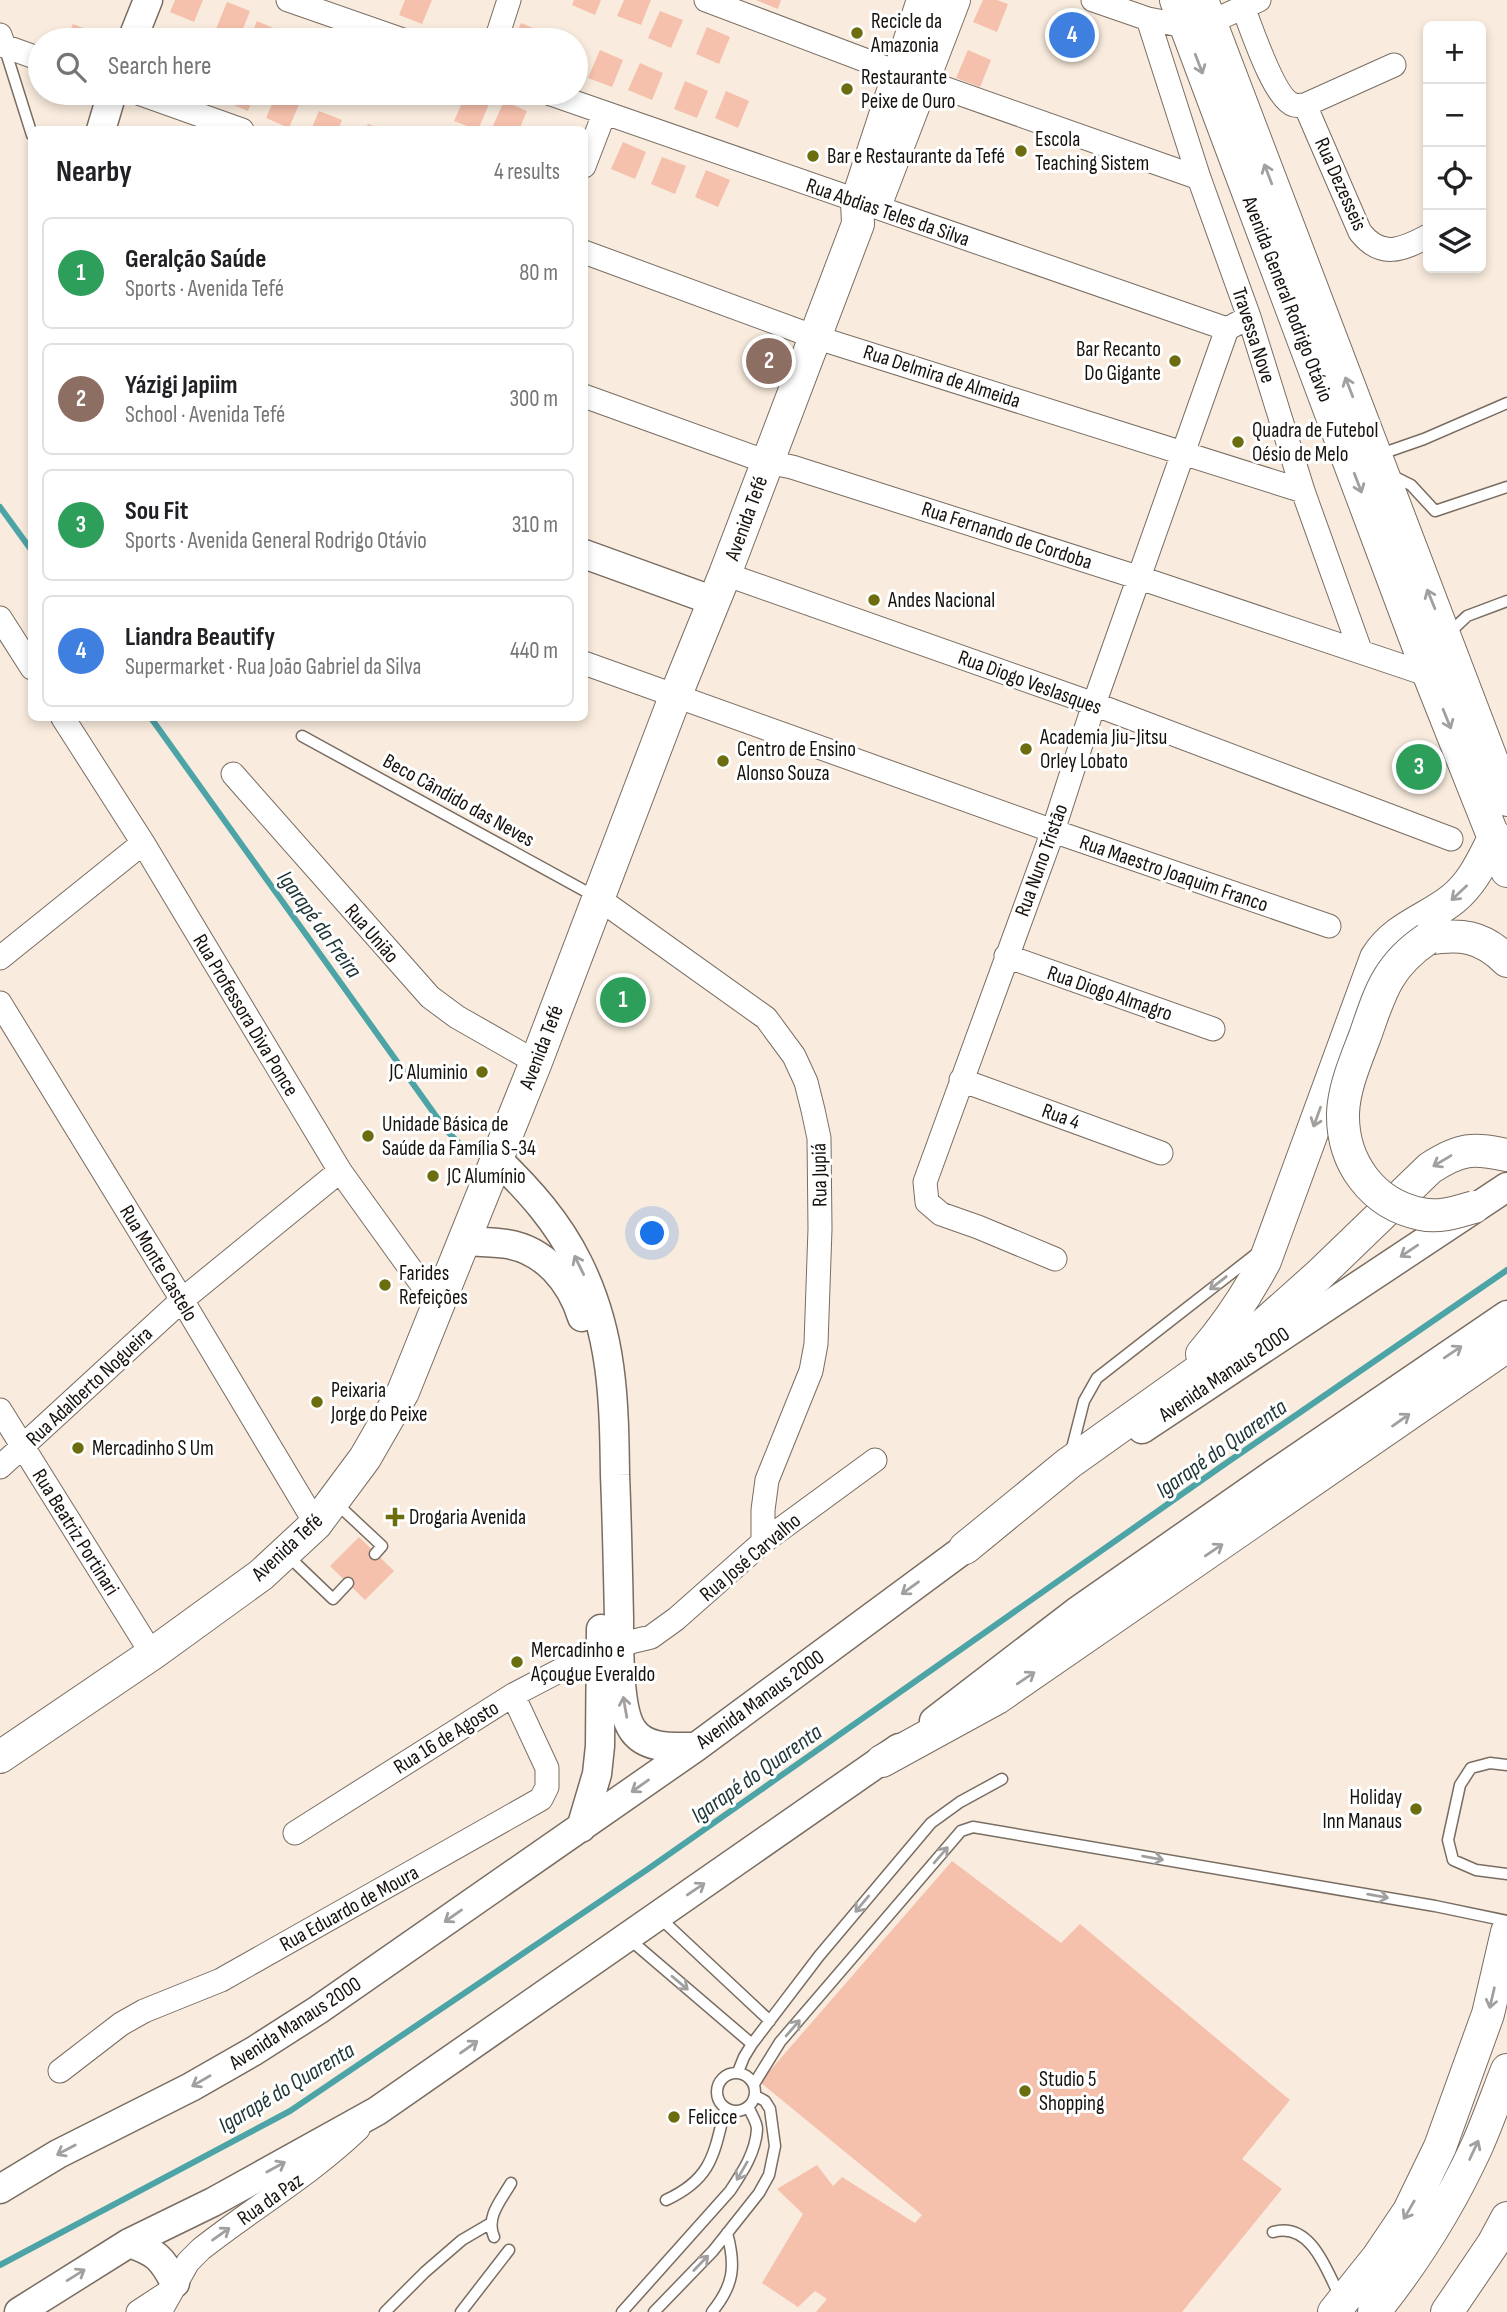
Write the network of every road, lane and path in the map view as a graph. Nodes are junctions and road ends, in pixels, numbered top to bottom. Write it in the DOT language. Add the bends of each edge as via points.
graph roads {
  1 [pos="148,0"];
  2 [pos="288,0"];
  3 [pos="509,0"];
  4 [pos="706,0"];
  5 [pos="923,0"];
  6 [pos="954,0"];
  7 [pos="1093,0"];
  8 [pos="1251,4"];
  9 [pos="1193,12"];
  10 [pos="1148,19"];
  11 [pos="137,28"];
  12 [pos="368,28"];
  13 [pos="500,28"];
  14 [pos="2,41"];
  15 [pos="28,53"];
  16 [pos="1394,65"];
  17 [pos="911,77"];
  18 [pos="108,105"];
  19 [pos="172,105"];
  20 [pos="580,105"];
  21 [pos="1305,105"];
  22 [pos="604,114"];
  23 [pos="29,126"];
  24 [pos="102,126"];
  25 [pos="231,126"];
  26 [pos="588,156"];
  27 [pos="1199,178"];
  28 [pos="863,210"];
  29 [pos="1423,239"];
  30 [pos="588,253"];
  31 [pos="1250,317"];
  32 [pos="1227,329"];
  33 [pos="815,337"];
  34 [pos="588,397"];
  35 [pos="1507,403"];
  36 [pos="1184,453"];
  37 [pos="767,462"];
  38 [pos="1378,463"];
  39 [pos="1507,487"];
  40 [pos="1303,491"];
  41 [pos="588,555"];
  42 [pos="1140,578"];
  43 [pos="720,588"];
  44 [pos="1507,601"];
  45 [pos="0,618"];
  46 [pos="1446,637"];
  47 [pos="1360,650"];
  48 [pos="28,662"];
  49 [pos="588,664"];
  50 [pos="1429,675"];
  51 [pos="675,697"];
  52 [pos="1094,704"];
  53 [pos="65,721"];
  54 [pos="302,736"];
  55 [pos="233,774"];
  56 [pos="1507,800"];
  57 [pos="1052,831"];
  58 [pos="1495,836"];
  59 [pos="1451,839"];
  60 [pos="143,844"];
  61 [pos="1507,872"];
  62 [pos="598,898"];
  63 [pos="1329,926"];
  64 [pos="1006,956"];
  65 [pos="0,958"];
  66 [pos="1507,961"];
  67 [pos="0,1003"];
  68 [pos="1213,1029"];
  69 [pos="536,1062"];
  70 [pos="961,1080"];
  71 [pos="1161,1153"];
  72 [pos="1507,1155"];
  73 [pos="497,1158"];
  74 [pos="340,1171"];
  75 [pos="1507,1187"];
  76 [pos="1474,1208"];
  77 [pos="463,1241"];
  78 [pos="1272,1241"];
  79 [pos="1055,1259"];
  80 [pos="183,1300"];
  81 [pos="438,1307"];
  82 [pos="1507,1315"];
  83 [pos="1507,1346"];
  84 [pos="1171,1391"];
  85 [pos="0,1410"];
  86 [pos="23,1447"];
  87 [pos="875,1460"];
  88 [pos="1069,1463"];
  89 [pos="0,1466"];
  90 [pos="325,1512"];
  91 [pos="763,1542"];
  92 [pos="965,1548"];
  93 [pos="285,1553"];
  94 [pos="375,1554"];
  95 [pos="348,1583"];
  96 [pos="610,1646"];
  97 [pos="152,1654"];
  98 [pos="513,1695"];
  99 [pos="696,1747"];
  100 [pos="0,1758"];
  101 [pos="882,1761"];
  102 [pos="1507,1765"];
  103 [pos="1002,1779"];
  104 [pos="580,1828"];
  105 [pos="295,1833"];
  106 [pos="1507,1874"];
  107 [pos="658,1916"];
  108 [pos="1507,1921"];
  109 [pos="1507,1932"];
  110 [pos="628,1938"];
  111 [pos="770,2021"];
  112 [pos="752,2044"];
  113 [pos="1507,2070"];
  114 [pos="60,2071"];
  115 [pos="738,2072"];
  116 [pos="754,2084"];
  117 [pos="756,2096"];
  118 [pos="749,2108"];
  119 [pos="725,2109"];
  120 [pos="377,2111"];
  121 [pos="512,2183"];
  122 [pos="0,2189"];
  123 [pos="666,2200"];
  124 [pos="1507,2218"];
  125 [pos="491,2223"];
  126 [pos="1273,2232"];
  127 [pos="727,2233"];
  128 [pos="494,2237"];
  129 [pos="129,2243"];
  130 [pos="509,2250"];
  131 [pos="172,2287"];
  132 [pos="1338,2308"];
  133 [pos="19,2312"];
  134 [pos="138,2312"];
  135 [pos="160,2312"];
  136 [pos="386,2312"];
  137 [pos="461,2312"];
  138 [pos="622,2312"];
  139 [pos="654,2312"];
  140 [pos="712,2312"];
  141 [pos="1374,2312"];
  142 [pos="1447,2312"];
  1 -- 11 [label="street"];
  2 -- 12 [label="street"];
  3 -- 13 [label="street"];
  4 -- 17 [label="street"];
  5 -- 17 [label="main road, Avenida Tefé"];
  6 -- 17 [label="main road, Avenida Tefé"];
  7 -- 10 [label="street"];
  8 -- 9 [label="street"];
  8 -- 21 [label="street" via="1271,76 1283,97 1294,105"];
  9 -- 10 [label="street"];
  38 -- 9 [label="main road, Avenida General Rodrigo Otávio, one-way"];
  9 -- 50 [label="main road, Avenida General Rodrigo Otávio, one-way"];
  10 -- 27 [label="street, Travessa Nove"];
  14 -- 15 [label="street"];
  14 -- 23 [label="lane"];
  16 -- 21 [label="street"];
  17 -- 27 [label="street"];
  17 -- 28 [label="main road, Avenida Tefé"];
  18 -- 24 [label="street"];
  19 -- 25 [label="street"];
  20 -- 22 [label="street, Rua Abdias Teles da Silva"];
  21 -- 29 [label="street, Rua Dezesseis" via="1368,243 1387,251"];
  22 -- 26 [label="street"];
  22 -- 28 [label="street, Rua Abdias Teles da Silva"];
  27 -- 31 [label="street, Travessa Nove"];
  28 -- 32 [label="street, Rua Abdias Teles da Silva"];
  28 -- 33 [label="main road, Avenida Tefé"];
  30 -- 33 [label="street, Rua Delmira de Almeida"];
  31 -- 32 [label="street"];
  31 -- 40 [label="street, Travessa Nove"];
  32 -- 36 [label="street, Rua Nuno Tristão"];
  33 -- 36 [label="street, Rua Delmira de Almeida"];
  33 -- 37 [label="main road, Avenida Tefé"];
  34 -- 37 [label="street, Rua Fernando de Cordoba"];
  35 -- 38 [label="lane"];
  36 -- 40 [label="street, Rua Delmira de Almeida"];
  36 -- 42 [label="street, Rua Nuno Tristão"];
  37 -- 42 [label="street, Rua Fernando de Cordoba"];
  37 -- 43 [label="main road, Avenida Tefé"];
  38 -- 39 [label="lane" via="1411,485 1435,511"];
  46 -- 38 [label="main road, Avenida General Rodrigo Otávio, one-way"];
  40 -- 47 [label="street, Travessa Nove"];
  41 -- 43 [label="street"];
  42 -- 47 [label="street, Rua Fernando de Cordoba"];
  42 -- 52 [label="street, Rua Nuno Tristão"];
  43 -- 51 [label="main road, Avenida Tefé"];
  43 -- 52 [label="street, Rua Diogo Veslasques"];
  44 -- 46 [label="lane" via="1467,615"];
  45 -- 48 [label="street"];
  46 -- 56 [label="main road, Avenida General Rodrigo Otávio"];
  47 -- 50 [label="street, Rua Fernando de Cordoba"];
  49 -- 51 [label="street, Rua Maestro Joaquim Franco"];
  50 -- 58 [label="main road, Avenida General Rodrigo Otávio, one-way"];
  51 -- 57 [label="street, Rua Maestro Joaquim Franco"];
  51 -- 62 [label="main road, Avenida Tefé"];
  52 -- 57 [label="street, Rua Nuno Tristão"];
  52 -- 59 [label="street, Rua Diogo Veslasques"];
  53 -- 60 [label="street, Rua Professora Diva Ponce"];
  54 -- 62 [label="lane, Beco Cândido das Neves"];
  55 -- 69 [label="street, Rua União" via="430,997"];
  57 -- 63 [label="street, Rua Maestro Joaquim Franco"];
  57 -- 64 [label="street, Rua Nuno Tristão"];
  58 -- 61 [label="main road, Avenida General Rodrigo Otávio"];
  58 -- 78 [label="main road, one-way" via="1468,885 1452,900 1399,931 1376,958"];
  60 -- 65 [label="street"];
  60 -- 74 [label="street, Rua Professora Diva Ponce"];
  62 -- 69 [label="main road, Avenida Tefé"];
  62 -- 91 [label="street, Rua Jupiá" via="766,1018 794,1056 806,1082 819,1138 816,1344 811,1371 766,1480"];
  64 -- 68 [label="street, Rua Diogo Almagro"];
  64 -- 70 [label="street, Rua Nuno Tristão"];
  66 -- 76 [label="main road, bridge" via="1477,940 1452,935 1427,939 1410,950 1394,968 1380,996 1343,1111 1345,1142 1355,1168 1371,1190 1422,1214"];
  67 -- 80 [label="street, Rua Monte Castelo"];
  69 -- 73 [label="main road, Avenida Tefé"];
  70 -- 71 [label="street, Rua 4"];
  70 -- 79 [label="street, Rua Nuno Tristão" via="925,1182 927,1202 941,1214"];
  72 -- 84 [label="main road, one-way" via="1467,1150 1430,1168 1264,1324"];
  73 -- 77 [label="main road, Avenida Tefé"];
  96 -- 73 [label="street, one-way" via="614,1400 608,1348 594,1300 561,1232"];
  74 -- 80 [label="street, Rua Adalberto Nogueira"];
  74 -- 81 [label="street, Rua Professora Diva Ponce"];
  75 -- 76 [label="street, Avenida Manaus 2000"];
  76 -- 92 [label="street, Avenida Manaus 2000, one-way"];
  77 -- 81 [label="main road, Avenida Tefé"];
  77 -- 96 [label="street" via="509,1244 532,1251 552,1265 581,1312 595,1380"];
  78 -- 84 [label="main road" via="1233,1316"];
  78 -- 88 [label="lane, one-way" via="1097,1377 1084,1401"];
  80 -- 86 [label="street, Rua Adalberto Nogueira"];
  80 -- 90 [label="street, Rua Monte Castelo"];
  81 -- 90 [label="main road, Avenida Tefé" via="403,1392 365,1458"];
  101 -- 82 [label="street, one-way" via="1076,1612"];
  101 -- 83 [label="main road, one-way" via="997,1698"];
  84 -- 88 [label="main road"];
  85 -- 86 [label="street, Rua Beatriz Portinari"];
  86 -- 89 [label="street, Rua Adalberto Nogueira"];
  86 -- 97 [label="street, Rua Beatriz Portinari"];
  87 -- 91 [label="street, Rua José Carvalho"];
  88 -- 92 [label="main road"];
  90 -- 93 [label="main road, Avenida Tefé"];
  90 -- 94 [label="lane" via="382,1546"];
  91 -- 96 [label="street, Rua José Carvalho" via="651,1637"];
  92 -- 99 [label="street, Avenida Manaus 2000, one-way"];
  93 -- 95 [label="lane" via="333,1599"];
  93 -- 97 [label="main road, Avenida Tefé"];
  96 -- 98 [label="street, Rua 16 de Agosto"];
  99 -- 96 [label="street, one-way" via="649,1742 632,1729"];
  96 -- 104 [label="street" via="597,1774"];
  97 -- 100 [label="main road, Avenida Tefé"];
  98 -- 105 [label="street, Rua 16 de Agosto"];
  98 -- 114 [label="street, Rua Eduardo de Moura" via="547,1768 547,1787 541,1799 221,1980 121,2024"];
  99 -- 104 [label="street, Avenida Manaus 2000, one-way"];
  107 -- 101 [label="street, one-way"];
  102 -- 106 [label="lane" via="1471,1768 1460,1785 1448,1840 1454,1860 1476,1870"];
  103 -- 111 [label="lane, one-way" via="931,1823"];
  104 -- 122 [label="street, Avenida Manaus 2000, one-way" via="254,2051"];
  107 -- 110 [label="street"];
  107 -- 111 [label="lane"];
  116 -- 108 [label="lane, one-way" via="780,2042 961,1831 972,1827"];
  109 -- 132 [label="main road, one-way" via="1488,2014 1440,2147 1409,2211"];
  110 -- 112 [label="lane, one-way"];
  120 -- 110 [label="street, one-way"];
  111 -- 112 [label="lane"];
  112 -- 115 [label="lane"];
  141 -- 113 [label="main road, one-way" via="1453,2194"];
  115 -- 116 [label="lane"];
  115 -- 119 [label="lane" via="728,2074 718,2085 717,2098"];
  116 -- 117 [label="lane"];
  117 -- 118 [label="lane"];
  117 -- 127 [label="lane" via="770,2109 773,2161 759,2193"];
  118 -- 119 [label="lane" via="740,2112"];
  118 -- 138 [label="lane, one-way" via="757,2127 744,2170"];
  119 -- 123 [label="lane" via="705,2169 690,2187"];
  129 -- 120 [label="street, one-way"];
  131 -- 120 [label="street, Rua da Paz, one-way" via="201,2249 296,2182"];
  121 -- 125 [label="lane"];
  124 -- 142 [label="main road"];
  125 -- 128 [label="lane"];
  125 -- 136 [label="lane" via="462,2240"];
  126 -- 132 [label="lane" via="1290,2230 1310,2243 1322,2259"];
  139 -- 127 [label="lane, one-way"];
  127 -- 140 [label="lane" via="731,2279"];
  129 -- 131 [label="street" via="161,2258"];
  133 -- 129 [label="street, one-way"];
  130 -- 137 [label="lane"];
  131 -- 134 [label="street"];
  131 -- 135 [label="street"];
}
